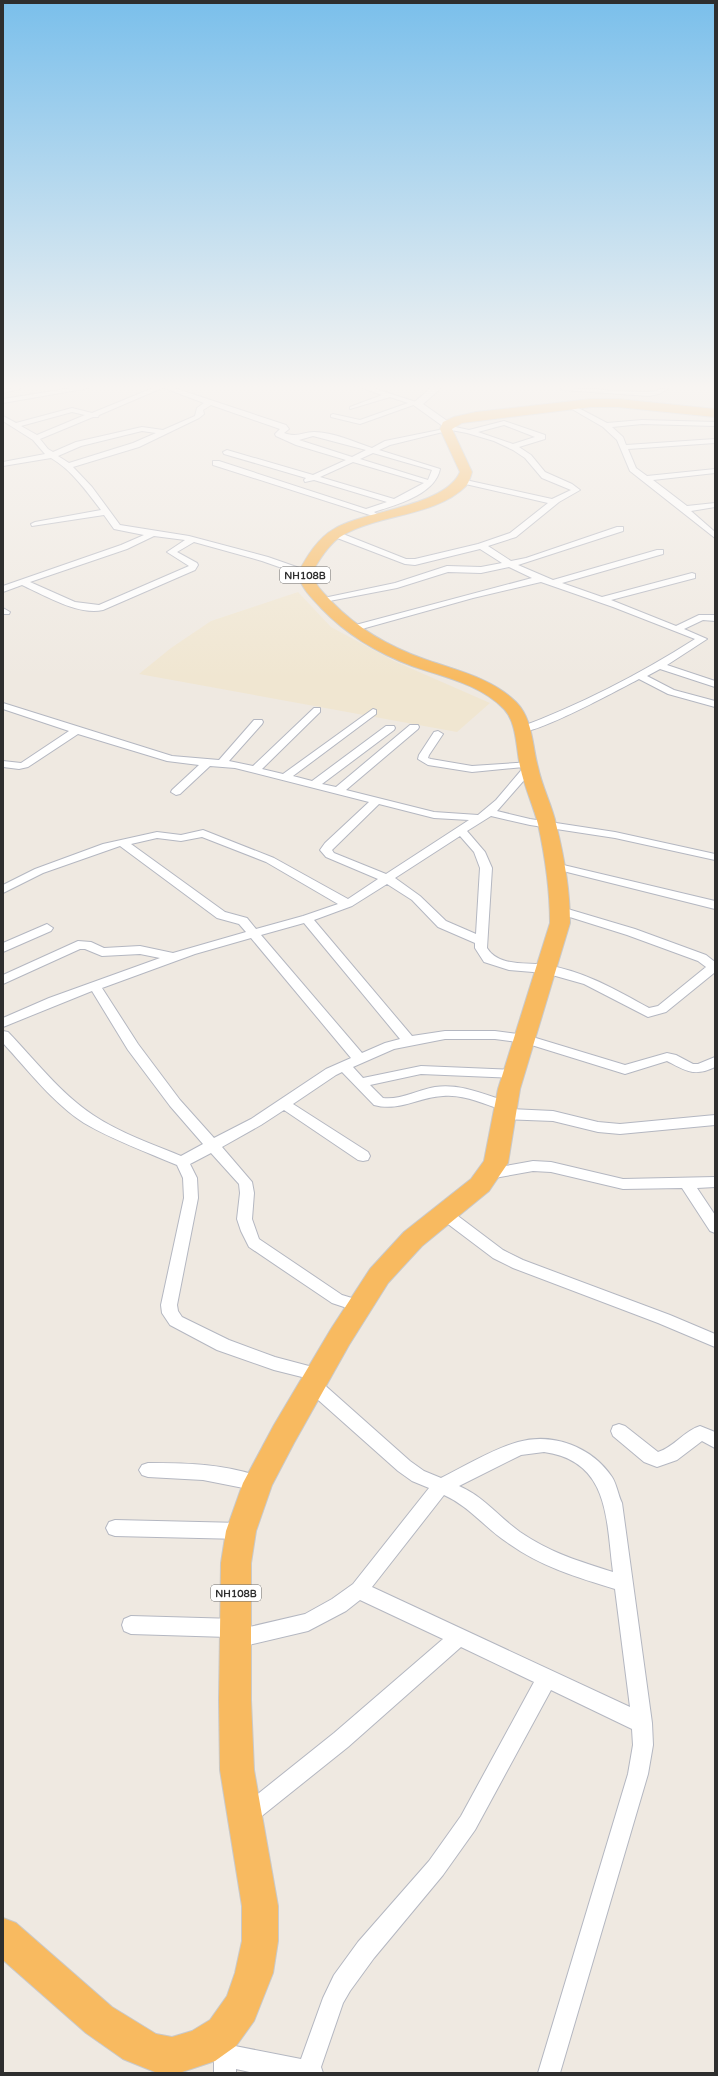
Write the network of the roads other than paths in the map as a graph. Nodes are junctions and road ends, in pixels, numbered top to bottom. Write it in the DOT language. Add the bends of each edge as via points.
graph roads {
  1 [pos="85,485"];
  2 [pos="284,485"];
  3 [pos="296,485"];
  4 [pos="335,485"];
  5 [pos="424,485"];
  6 [pos="460,485"];
  7 [pos="481,485"];
  8 [pos="565,485"];
  9 [pos="652,485"];
  10 [pos="291,487"];
  11 [pos="396,502"];
  12 [pos="555,502"];
  13 [pos="715,505"];
  14 [pos="685,509"];
  15 [pos="106,512"];
  16 [pos="365,512"];
  17 [pos="382,516"];
  18 [pos="35,524"];
  19 [pos="620,529"];
  20 [pos="152,534"];
  21 [pos="335,534"];
  22 [pos="715,536"];
  23 [pos="193,539"];
  24 [pos="481,546"];
  25 [pos="660,552"];
  26 [pos="510,564"];
  27 [pos="305,573"];
  28 [pos="692,576"];
  29 [pos="541,578"];
  30 [pos="24,583"];
  31 [pos="553,583"];
  32 [pos="3,589"];
  33 [pos="602,600"];
  34 [pos="322,601"];
  35 [pos="715,618"];
  36 [pos="351,629"];
  37 [pos="676,629"];
  38 [pos="659,666"];
  39 [pos="640,676"];
  40 [pos="715,684"];
  41 [pos="715,704"];
  42 [pos="3,706"];
  43 [pos="317,710"];
  44 [pos="373,712"];
  45 [pos="258,722"];
  46 [pos="414,727"];
  47 [pos="390,728"];
  48 [pos="78,730"];
  49 [pos="522,730"];
  50 [pos="438,734"];
  51 [pos="208,762"];
  52 [pos="222,763"];
  53 [pos="3,764"];
  54 [pos="528,766"];
  55 [pos="255,770"];
  56 [pos="285,777"];
  57 [pos="315,784"];
  58 [pos="339,790"];
  59 [pos="176,792"];
  60 [pos="377,800"];
  61 [pos="485,815"];
  62 [pos="547,824"];
  63 [pos="461,831"];
  64 [pos="123,844"];
  65 [pos="715,857"];
  66 [pos="554,866"];
  67 [pos="388,879"];
  68 [pos="3,890"];
  69 [pos="348,904"];
  70 [pos="715,905"];
  71 [pos="561,910"];
  72 [pos="307,919"];
  73 [pos="47,928"];
  74 [pos="254,933"];
  75 [pos="481,941"];
  76 [pos="3,948"];
  77 [pos="174,957"];
  78 [pos="714,964"];
  79 [pos="546,969"];
  80 [pos="3,980"];
  81 [pos="95,986"];
  82 [pos="3,1023"];
  83 [pos="3,1035"];
  84 [pos="526,1039"];
  85 [pos="409,1041"];
  86 [pos="359,1059"];
  87 [pos="715,1061"];
  88 [pos="344,1066"];
  89 [pos="514,1074"];
  90 [pos="360,1083"];
  91 [pos="284,1104"];
  92 [pos="505,1110"];
  93 [pos="715,1120"];
  94 [pos="211,1145"];
  95 [pos="363,1156"];
  96 [pos="182,1162"];
  97 [pos="489,1174"];
  98 [pos="686,1182"];
  99 [pos="715,1182"];
  100 [pos="445,1214"];
  101 [pos="715,1227"];
  102 [pos="359,1306"];
  103 [pos="715,1341"];
  104 [pos="316,1380"];
  105 [pos="618,1430"];
  106 [pos="715,1441"];
  107 [pos="148,1470"];
  108 [pos="258,1483"];
  109 [pos="441,1486"];
  110 [pos="115,1528"];
  111 [pos="241,1532"];
  112 [pos="623,1583"];
  113 [pos="359,1590"];
  114 [pos="131,1625"];
  115 [pos="236,1633"];
  116 [pos="459,1637"];
  117 [pos="547,1678"];
  118 [pos="642,1723"];
  119 [pos="244,1817"];
  120 [pos="3,1936"];
  121 [pos="225,2054"];
  122 [pos="310,2073"];
  123 [pos="549,2073"];
  1 -- 15 [label="street"];
  2 -- 10 [label="street"];
  3 -- 10 [label="street"];
  4 -- 11 [label="street"];
  5 -- 11 [label="street" via="410,496"];
  6 -- 17 [label="highway, NH108B" via="436,498"];
  7 -- 12 [label="street"];
  8 -- 12 [label="street" via="576,490"];
  9 -- 14 [label="street"];
  10 -- 16 [label="street"];
  11 -- 16 [label="street"];
  12 -- 24 [label="street" via="519,531"];
  13 -- 14 [label="street"];
  14 -- 22 [label="street"];
  15 -- 18 [label="street"];
  15 -- 20 [label="street" via="117,527"];
  16 -- 17 [label="street"];
  17 -- 21 [label="highway, NH108B"];
  19 -- 26 [label="street"];
  20 -- 23 [label="street"];
  20 -- 30 [label="street" via="124,547"];
  21 -- 24 [label="street" via="410,563"];
  21 -- 27 [label="highway, NH108B" via="317,553"];
  23 -- 27 [label="street"];
  23 -- 30 [label="street" via="171,552 194,565 192,568 100,608 83,607"];
  24 -- 26 [label="street"];
  25 -- 31 [label="street"];
  26 -- 29 [label="street"];
  26 -- 34 [label="street" via="474,571 448,569 402,583"];
  27 -- 34 [label="highway, NH108B" via="308,583"];
  28 -- 33 [label="street"];
  29 -- 31 [label="street"];
  29 -- 36 [label="street" via="477,593 436,607"];
  30 -- 32 [label="street"];
  31 -- 33 [label="street"];
  33 -- 37 [label="street"];
  34 -- 36 [label="highway, NH108B"];
  35 -- 37 [label="street" via="702,617"];
  36 -- 49 [label="highway, NH108B" via="402,656 496,693 517,713"];
  37 -- 38 [label="street" via="702,639"];
  38 -- 39 [label="street"];
  38 -- 40 [label="street"];
  39 -- 41 [label="street" via="671,692"];
  39 -- 49 [label="street" via="549,720"];
  42 -- 48 [label="street"];
  43 -- 55 [label="street"];
  44 -- 56 [label="street"];
  45 -- 52 [label="street"];
  46 -- 58 [label="street"];
  47 -- 57 [label="street"];
  48 -- 51 [label="street" via="171,760"];
  48 -- 53 [label="street" via="24,765"];
  49 -- 54 [label="highway, NH108B"];
  50 -- 54 [label="street" via="424,755 423,759 428,762 472,769"];
  51 -- 52 [label="street"];
  51 -- 59 [label="street"];
  52 -- 55 [label="street"];
  54 -- 61 [label="street" via="502,802"];
  54 -- 62 [label="highway, NH108B"];
  55 -- 56 [label="street"];
  56 -- 57 [label="street"];
  57 -- 58 [label="street"];
  58 -- 60 [label="street"];
  60 -- 61 [label="street" via="434,815"];
  60 -- 67 [label="street" via="326,850 338,859"];
  61 -- 62 [label="street"];
  61 -- 63 [label="street"];
  62 -- 65 [label="street" via="615,835"];
  62 -- 66 [label="highway, NH108B"];
  63 -- 67 [label="street"];
  63 -- 75 [label="street" via="485,860"];
  64 -- 68 [label="street" via="102,848 39,871"];
  64 -- 69 [label="street" via="157,835 181,838 197,833 208,834 270,860"];
  64 -- 74 [label="street" via="222,915 243,921"];
  66 -- 70 [label="street"];
  66 -- 71 [label="highway, NH108B"];
  67 -- 69 [label="street"];
  67 -- 75 [label="street" via="416,898 442,924"];
  69 -- 72 [label="street"];
  71 -- 78 [label="street" via="611,924"];
  71 -- 79 [label="highway, NH108B" via="560,923"];
  72 -- 74 [label="street"];
  72 -- 85 [label="street"];
  73 -- 76 [label="street"];
  74 -- 77 [label="street"];
  74 -- 86 [label="street"];
  75 -- 79 [label="street" via="484,954 497,964"];
  77 -- 80 [label="street" via="140,950 102,952 78,944"];
  77 -- 81 [label="street"];
  78 -- 79 [label="street" via="662,1009 648,1013 600,986"];
  79 -- 84 [label="highway, NH108B"];
  81 -- 82 [label="street"];
  81 -- 94 [label="street" via="133,1047 175,1103"];
  83 -- 96 [label="street" via="69,1104 89,1119 129,1140"];
  84 -- 85 [label="street" via="475,1034 445,1035"];
  84 -- 87 [label="street" via="625,1070 664,1058 673,1059 688,1068 698,1070"];
  84 -- 89 [label="highway, NH108B"];
  85 -- 86 [label="street"];
  86 -- 88 [label="street"];
  88 -- 90 [label="street"];
  88 -- 91 [label="street" via="319,1079"];
  89 -- 90 [label="street" via="421,1070"];
  89 -- 92 [label="highway, NH108B"];
  90 -- 92 [label="street" via="374,1098 386,1104 452,1090"];
  91 -- 94 [label="street"];
  91 -- 95 [label="street"];
  92 -- 93 [label="street" via="620,1129"];
  92 -- 97 [label="highway, NH108B" via="500,1150"];
  94 -- 96 [label="street"];
  94 -- 102 [label="street" via="248,1188 244,1222 254,1243 337,1299"];
  96 -- 104 [label="street" via="190,1178 191,1198 168,1305 170,1313 176,1321 223,1345"];
  97 -- 98 [label="street" via="533,1166 551,1167 623,1184"];
  97 -- 100 [label="highway, NH108B"];
  98 -- 99 [label="street"];
  98 -- 101 [label="street"];
  100 -- 102 [label="highway, NH108B" via="408,1243 379,1276"];
  100 -- 103 [label="street" via="498,1254 518,1264 644,1311"];
  102 -- 104 [label="highway, NH108B"];
  104 -- 108 [label="highway, NH108B"];
  104 -- 109 [label="street" via="404,1466 418,1476"];
  105 -- 106 [label="street" via="657,1460 671,1455 700,1433"];
  107 -- 108 [label="street" via="221,1473"];
  108 -- 111 [label="highway, NH108B"];
  109 -- 112 [label="street" via="465,1496 513,1537 549,1559"];
  109 -- 112 [label="street" via="531,1445 547,1444 567,1450 585,1460 606,1483 613,1503"];
  109 -- 113 [label="street"];
  110 -- 111 [label="street"];
  111 -- 115 [label="highway, NH108B" via="236,1563"];
  112 -- 118 [label="street"];
  113 -- 115 [label="street" via="339,1605 308,1622"];
  113 -- 116 [label="street"];
  114 -- 115 [label="street"];
  115 -- 119 [label="highway, NH108B" via="237,1770"];
  116 -- 117 [label="street"];
  116 -- 119 [label="street" via="341,1740"];
  117 -- 118 [label="street"];
  117 -- 122 [label="street" via="468,1823 436,1868 366,1950 342,1983 334,1998"];
  118 -- 123 [label="street" via="643,1745 638,1774"];
  119 -- 121 [label="highway, NH108B" via="260,1906 260,1941 254,1973"];
  120 -- 121 [label="highway, NH108B" via="75,2001 137,2045 172,2056 201,2047"];
  121 -- 122 [label="street"];
}
